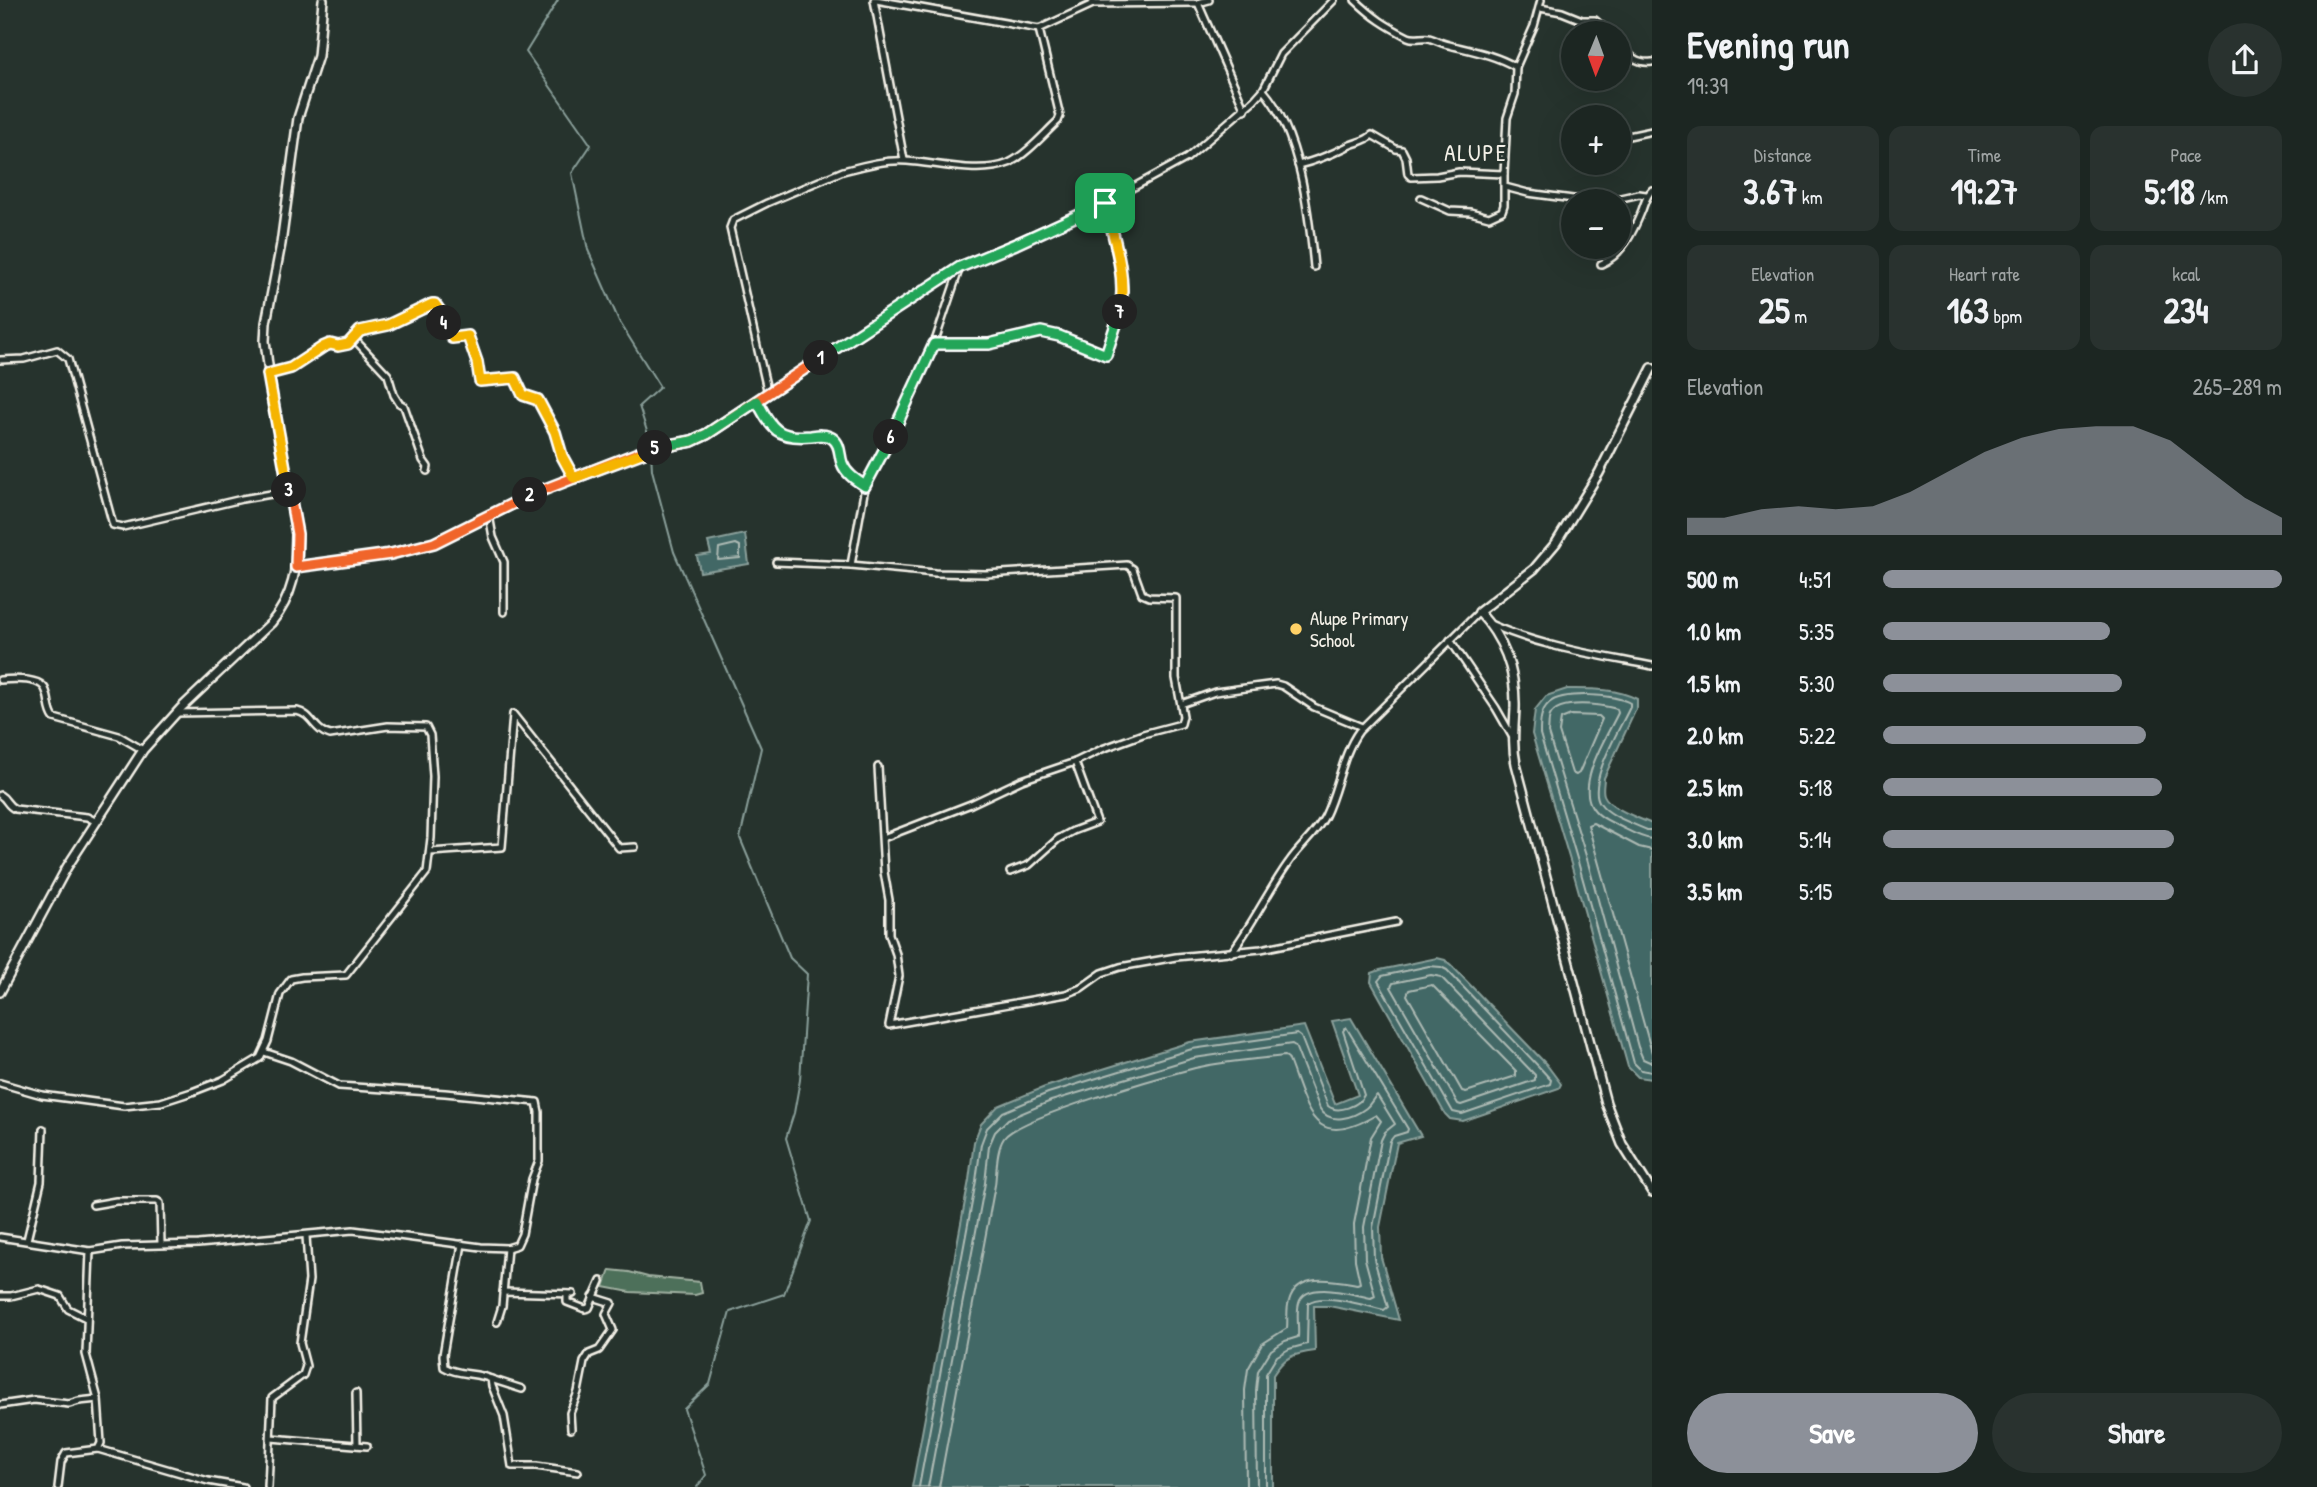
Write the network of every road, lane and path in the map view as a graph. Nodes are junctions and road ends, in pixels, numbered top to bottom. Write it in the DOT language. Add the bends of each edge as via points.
graph roads {
  1 [pos="323,0"];
  2 [pos="875,0"];
  3 [pos="1209,0"];
  4 [pos="1334,0"];
  5 [pos="1355,0"];
  6 [pos="1541,0"];
  7 [pos="1093,2"];
  8 [pos="1199,3"];
  9 [pos="1540,8"];
  10 [pos="1596,21"];
  11 [pos="1039,29"];
  12 [pos="1631,56"];
  13 [pos="1652,62"];
  14 [pos="1516,67"];
  15 [pos="1262,90"];
  16 [pos="1245,110"];
  17 [pos="1652,131"];
  18 [pos="1631,135"];
  19 [pos="904,160"];
  20 [pos="1298,164"];
  21 [pos="1504,174"];
  22 [pos="1505,187"];
  23 [pos="1652,190"];
  24 [pos="1646,195"];
  25 [pos="1631,196"];
  26 [pos="1421,198"];
  27 [pos="1561,198"];
  28 [pos="1105,203"];
  29 [pos="1601,264"];
  30 [pos="960,267"];
  31 [pos="1314,267"];
  32 [pos="351,340"];
  33 [pos="934,344"];
  34 [pos="0,360"];
  35 [pos="1652,368"];
  36 [pos="268,374"];
  37 [pos="768,394"];
  38 [pos="757,401"];
  39 [pos="427,471"];
  40 [pos="574,478"];
  41 [pos="865,486"];
  42 [pos="289,491"];
  43 [pos="489,515"];
  44 [pos="776,562"];
  45 [pos="851,565"];
  46 [pos="296,567"];
  47 [pos="504,612"];
  48 [pos="1479,612"];
  49 [pos="1490,624"];
  50 [pos="1450,640"];
  51 [pos="1652,666"];
  52 [pos="0,680"];
  53 [pos="1181,704"];
  54 [pos="176,713"];
  55 [pos="1362,727"];
  56 [pos="1512,736"];
  57 [pos="143,750"];
  58 [pos="1075,762"];
  59 [pos="878,767"];
  60 [pos="0,795"];
  61 [pos="96,821"];
  62 [pos="883,838"];
  63 [pos="635,847"];
  64 [pos="430,852"];
  65 [pos="1010,872"];
  66 [pos="1396,922"];
  67 [pos="1231,953"];
  68 [pos="0,992"];
  69 [pos="264,1052"];
  70 [pos="0,1083"];
  71 [pos="43,1129"];
  72 [pos="1652,1192"];
  73 [pos="93,1205"];
  74 [pos="306,1236"];
  75 [pos="0,1237"];
  76 [pos="27,1240"];
  77 [pos="161,1244"];
  78 [pos="461,1244"];
  79 [pos="507,1248"];
  80 [pos="90,1251"];
  81 [pos="601,1282"];
  82 [pos="503,1292"];
  83 [pos="0,1296"];
  84 [pos="593,1297"];
  85 [pos="86,1318"];
  86 [pos="497,1322"];
  87 [pos="491,1379"];
  88 [pos="522,1389"];
  89 [pos="356,1393"];
  90 [pos="98,1399"];
  91 [pos="0,1405"];
  92 [pos="571,1429"];
  93 [pos="271,1438"];
  94 [pos="357,1446"];
  95 [pos="367,1446"];
  96 [pos="99,1449"];
  97 [pos="578,1472"];
  98 [pos="58,1487"];
  99 [pos="243,1487"];
  100 [pos="268,1487"];
  1 -- 36 [label="street" via="316,66 299,118 266,324"];
  2 -- 11 [label="street"];
  2 -- 19 [label="street"];
  3 -- 8 [label="street"];
  4 -- 15 [label="street" via="1281,54"];
  5 -- 14 [label="street" via="1376,20 1410,38 1465,47"];
  6 -- 9 [label="street"];
  7 -- 8 [label="street"];
  7 -- 11 [label="street"];
  8 -- 16 [label="street"];
  9 -- 10 [label="street"];
  9 -- 14 [label="street"];
  11 -- 19 [label="street" via="1060,111 1058,121 1020,156 997,166"];
  12 -- 13 [label="street" via="1641,63"];
  14 -- 21 [label="street"];
  15 -- 16 [label="street"];
  15 -- 20 [label="street" via="1280,117"];
  16 -- 28 [label="street" via="1187,158"];
  17 -- 18 [label="street"];
  19 -- 37 [label="street" via="843,171 733,220"];
  20 -- 21 [label="street" via="1316,162 1372,135 1402,150 1411,177"];
  20 -- 31 [label="street"];
  21 -- 22 [label="street"];
  22 -- 26 [label="street" via="1502,211 1489,216 1450,211"];
  22 -- 27 [label="street"];
  23 -- 24 [label="street"];
  24 -- 25 [label="street"];
  24 -- 29 [label="street" via="1620,251"];
  28 -- 30 [label="street"];
  28 -- 33 [label="street" via="1123,286 1106,355 1041,332 989,344"];
  30 -- 33 [label="street"];
  30 -- 37 [label="street"];
  32 -- 36 [label="street" via="330,344 291,368"];
  32 -- 39 [label="street" via="388,375"];
  32 -- 40 [label="street" via="360,331 388,325 435,304 449,336 468,336 480,381 515,378 523,395 538,400"];
  33 -- 41 [label="street"];
  34 -- 42 [label="street" via="57,350 68,359 113,525 123,527"];
  35 -- 48 [label="street" via="1599,473 1556,543 1534,569"];
  36 -- 42 [label="street"];
  37 -- 38 [label="street"];
  38 -- 40 [label="street" via="692,441 646,450"];
  38 -- 41 [label="street" via="777,432 833,438 848,473"];
  40 -- 43 [label="street"];
  41 -- 45 [label="street"];
  42 -- 46 [label="street" via="297,534"];
  43 -- 46 [label="street" via="434,543 409,550"];
  43 -- 47 [label="street" via="504,562"];
  44 -- 45 [label="street"];
  45 -- 53 [label="street" via="974,574 1131,567 1142,594 1177,598 1176,678"];
  46 -- 54 [label="street" via="278,615"];
  48 -- 49 [label="street"];
  48 -- 50 [label="street"];
  49 -- 51 [label="street" via="1523,638"];
  49 -- 56 [label="street" via="1511,669"];
  50 -- 55 [label="street"];
  50 -- 56 [label="street"];
  52 -- 57 [label="street" via="42,685 54,718 119,736"];
  53 -- 55 [label="street" via="1215,692 1276,684 1314,707"];
  53 -- 58 [label="street" via="1183,721 1178,726 1123,741"];
  54 -- 57 [label="street"];
  54 -- 64 [label="street" via="297,711 330,735 388,726 426,727 433,769"];
  55 -- 67 [label="street" via="1318,829 1288,863"];
  56 -- 72 [label="street" via="1606,1103 1622,1144"];
  57 -- 61 [label="street"];
  58 -- 62 [label="street"];
  58 -- 65 [label="street" via="1097,822 1058,839 1029,865"];
  59 -- 62 [label="street"];
  60 -- 61 [label="street" via="15,809"];
  61 -- 68 [label="street"];
  62 -- 67 [label="street" via="889,934 899,976 888,1025 1066,994 1119,967"];
  63 -- 64 [label="street" via="619,848 513,714 502,847"];
  64 -- 69 [label="street" via="424,878 345,975 298,977 285,984"];
  66 -- 67 [label="street"];
  69 -- 70 [label="street" via="202,1089 141,1105 61,1098"];
  69 -- 79 [label="street" via="339,1086 537,1102 539,1161 520,1241"];
  71 -- 76 [label="street" via="41,1182"];
  73 -- 77 [label="street" via="157,1201"];
  74 -- 77 [label="street"];
  74 -- 78 [label="street" via="353,1230"];
  74 -- 93 [label="street" via="309,1280 300,1343 306,1366 303,1375 272,1398"];
  75 -- 76 [label="street"];
  76 -- 80 [label="street"];
  77 -- 80 [label="street"];
  78 -- 79 [label="street"];
  78 -- 87 [label="street" via="444,1367"];
  79 -- 82 [label="street"];
  80 -- 85 [label="street"];
  81 -- 84 [label="street"];
  82 -- 84 [label="street" via="570,1294 567,1302 585,1309"];
  82 -- 86 [label="street"];
  83 -- 85 [label="street" via="38,1289 60,1296 68,1309"];
  84 -- 92 [label="street" via="611,1303 606,1314 613,1330 584,1362 570,1413"];
  85 -- 90 [label="street" via="86,1354"];
  87 -- 88 [label="street"];
  87 -- 97 [label="street" via="504,1416 512,1466"];
  89 -- 94 [label="street"];
  90 -- 91 [label="street"];
  90 -- 96 [label="street"];
  93 -- 94 [label="street"];
  93 -- 100 [label="street"];
  94 -- 95 [label="street"];
  96 -- 98 [label="street" via="66,1453"];
  96 -- 99 [label="street"];
}
